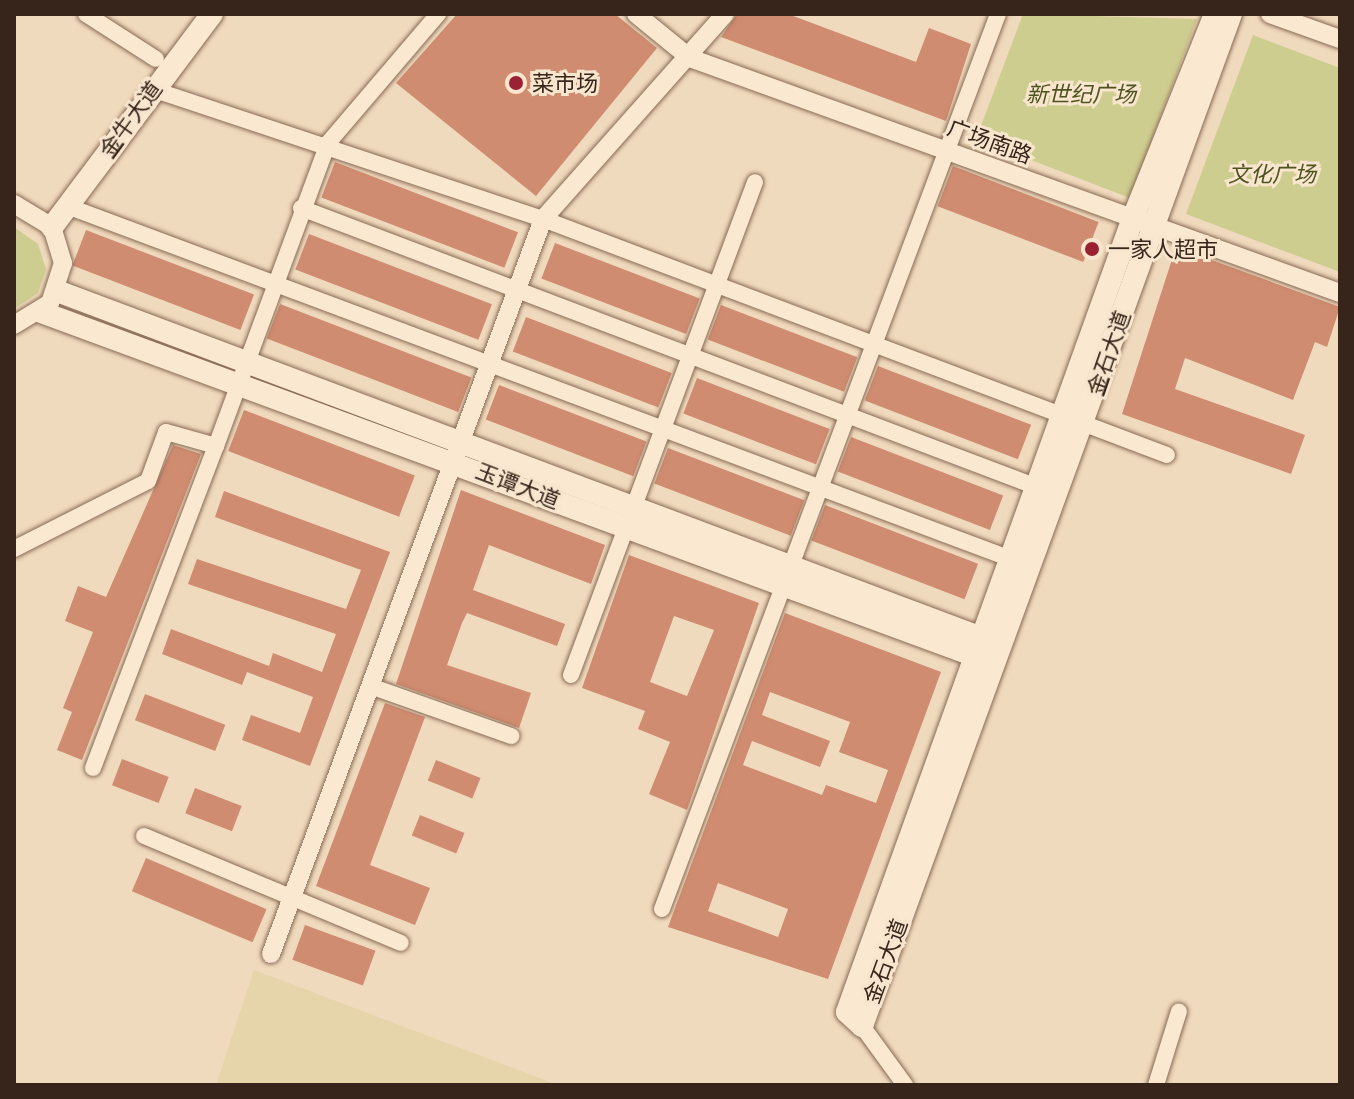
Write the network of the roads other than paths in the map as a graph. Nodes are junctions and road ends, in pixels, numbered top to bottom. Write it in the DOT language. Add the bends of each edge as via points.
graph roads {
  1 [pos="86,14"];
  2 [pos="193,14"];
  3 [pos="212,14"];
  4 [pos="438,14"];
  5 [pos="636,14"];
  6 [pos="725,14"];
  7 [pos="998,14"];
  8 [pos="1215,14"];
  9 [pos="1231,14"];
  10 [pos="1270,14"];
  11 [pos="1340,39"];
  12 [pos="690,58"];
  13 [pos="156,59"];
  14 [pos="152,89"];
  15 [pos="328,143"];
  16 [pos="755,182"];
  17 [pos="14,204"];
  18 [pos="67,206"];
  19 [pos="301,208"];
  20 [pos="543,219"];
  21 [pos="47,222"];
  22 [pos="1142,222"];
  23 [pos="272,280"];
  24 [pos="717,284"];
  25 [pos="513,289"];
  26 [pos="57,291"];
  27 [pos="1340,293"];
  28 [pos="41,312"];
  29 [pos="14,325"];
  30 [pos="874,343"];
  31 [pos="691,353"];
  32 [pos="485,359"];
  33 [pos="245,361"];
  34 [pos="238,383"];
  35 [pos="848,413"];
  36 [pos="1074,419"];
  37 [pos="663,428"];
  38 [pos="216,446"];
  39 [pos="452,449"];
  40 [pos="1167,455"];
  41 [pos="821,486"];
  42 [pos="1037,487"];
  43 [pos="630,517"];
  44 [pos="14,549"];
  45 [pos="1011,559"];
  46 [pos="788,574"];
  47 [pos="988,651"];
  48 [pos="571,675"];
  49 [pos="370,686"];
  50 [pos="511,736"];
  51 [pos="93,768"];
  52 [pos="144,836"];
  53 [pos="291,898"];
  54 [pos="662,909"];
  55 [pos="401,943"];
  56 [pos="271,954"];
  57 [pos="1179,1011"];
  58 [pos="862,1026"];
  59 [pos="905,1085"];
  60 [pos="1156,1085"];
  1 -- 13 [label="street"];
  2 -- 13 [label="main road, 金牛大道"];
  3 -- 14 [label="main road, 金牛大道"];
  4 -- 15 [label="street"];
  5 -- 12 [label="street, 广场南路"];
  6 -- 12 [label="street"];
  7 -- 30 [label="street"];
  8 -- 22 [label="main road, 金石大道"];
  9 -- 22 [label="main road, 金石大道"];
  10 -- 11 [label="street"];
  12 -- 20 [label="street"];
  12 -- 22 [label="street, 广场南路"];
  13 -- 21 [label="main road, 金牛大道"];
  14 -- 15 [label="street"];
  14 -- 18 [label="main road, 金牛大道"];
  15 -- 19 [label="street"];
  15 -- 20 [label="street"];
  16 -- 24 [label="street"];
  17 -- 21 [label="street"];
  18 -- 21 [label="main road, 金牛大道"];
  18 -- 23 [label="street"];
  19 -- 23 [label="street"];
  19 -- 25 [label="street"];
  20 -- 24 [label="street"];
  20 -- 25 [label="street"];
  21 -- 26 [label="street" via="63,263"];
  22 -- 27 [label="street, 广场南路"];
  22 -- 36 [label="main road, 金石大道"];
  23 -- 32 [label="street"];
  23 -- 33 [label="street"];
  24 -- 30 [label="street"];
  24 -- 31 [label="street"];
  25 -- 31 [label="street"];
  25 -- 32 [label="street"];
  26 -- 28 [label="street"];
  26 -- 33 [label="main road, 玉谭大道"];
  28 -- 29 [label="street"];
  28 -- 34 [label="main road, 玉谭大道"];
  30 -- 35 [label="street"];
  30 -- 36 [label="street"];
  31 -- 35 [label="street"];
  31 -- 37 [label="street"];
  32 -- 37 [label="street"];
  32 -- 39 [label="street"];
  33 -- 34 [label="street"];
  33 -- 39 [label="main road, 玉谭大道"];
  34 -- 38 [label="street"];
  34 -- 39 [label="main road, 玉谭大道"];
  35 -- 41 [label="street"];
  35 -- 42 [label="street"];
  36 -- 40 [label="street"];
  36 -- 42 [label="main road, 金石大道"];
  36 -- 47 [label="main road, 金石大道"];
  37 -- 41 [label="street"];
  37 -- 43 [label="street"];
  38 -- 44 [label="street" via="166,432 148,481"];
  38 -- 51 [label="street"];
  39 -- 43 [label="main road, 玉谭大道"];
  39 -- 49 [label="street"];
  41 -- 45 [label="street"];
  41 -- 46 [label="street"];
  42 -- 45 [label="main road, 金石大道"];
  43 -- 46 [label="main road, 玉谭大道"];
  43 -- 48 [label="street"];
  45 -- 47 [label="main road, 金石大道"];
  46 -- 47 [label="main road, 玉谭大道"];
  46 -- 54 [label="street"];
  47 -- 58 [label="main road, 金石大道" via="847,1012"];
  49 -- 50 [label="street"];
  49 -- 53 [label="street"];
  52 -- 53 [label="street"];
  53 -- 55 [label="street"];
  53 -- 56 [label="street"];
  57 -- 60 [label="street"];
  58 -- 59 [label="street"];
}
